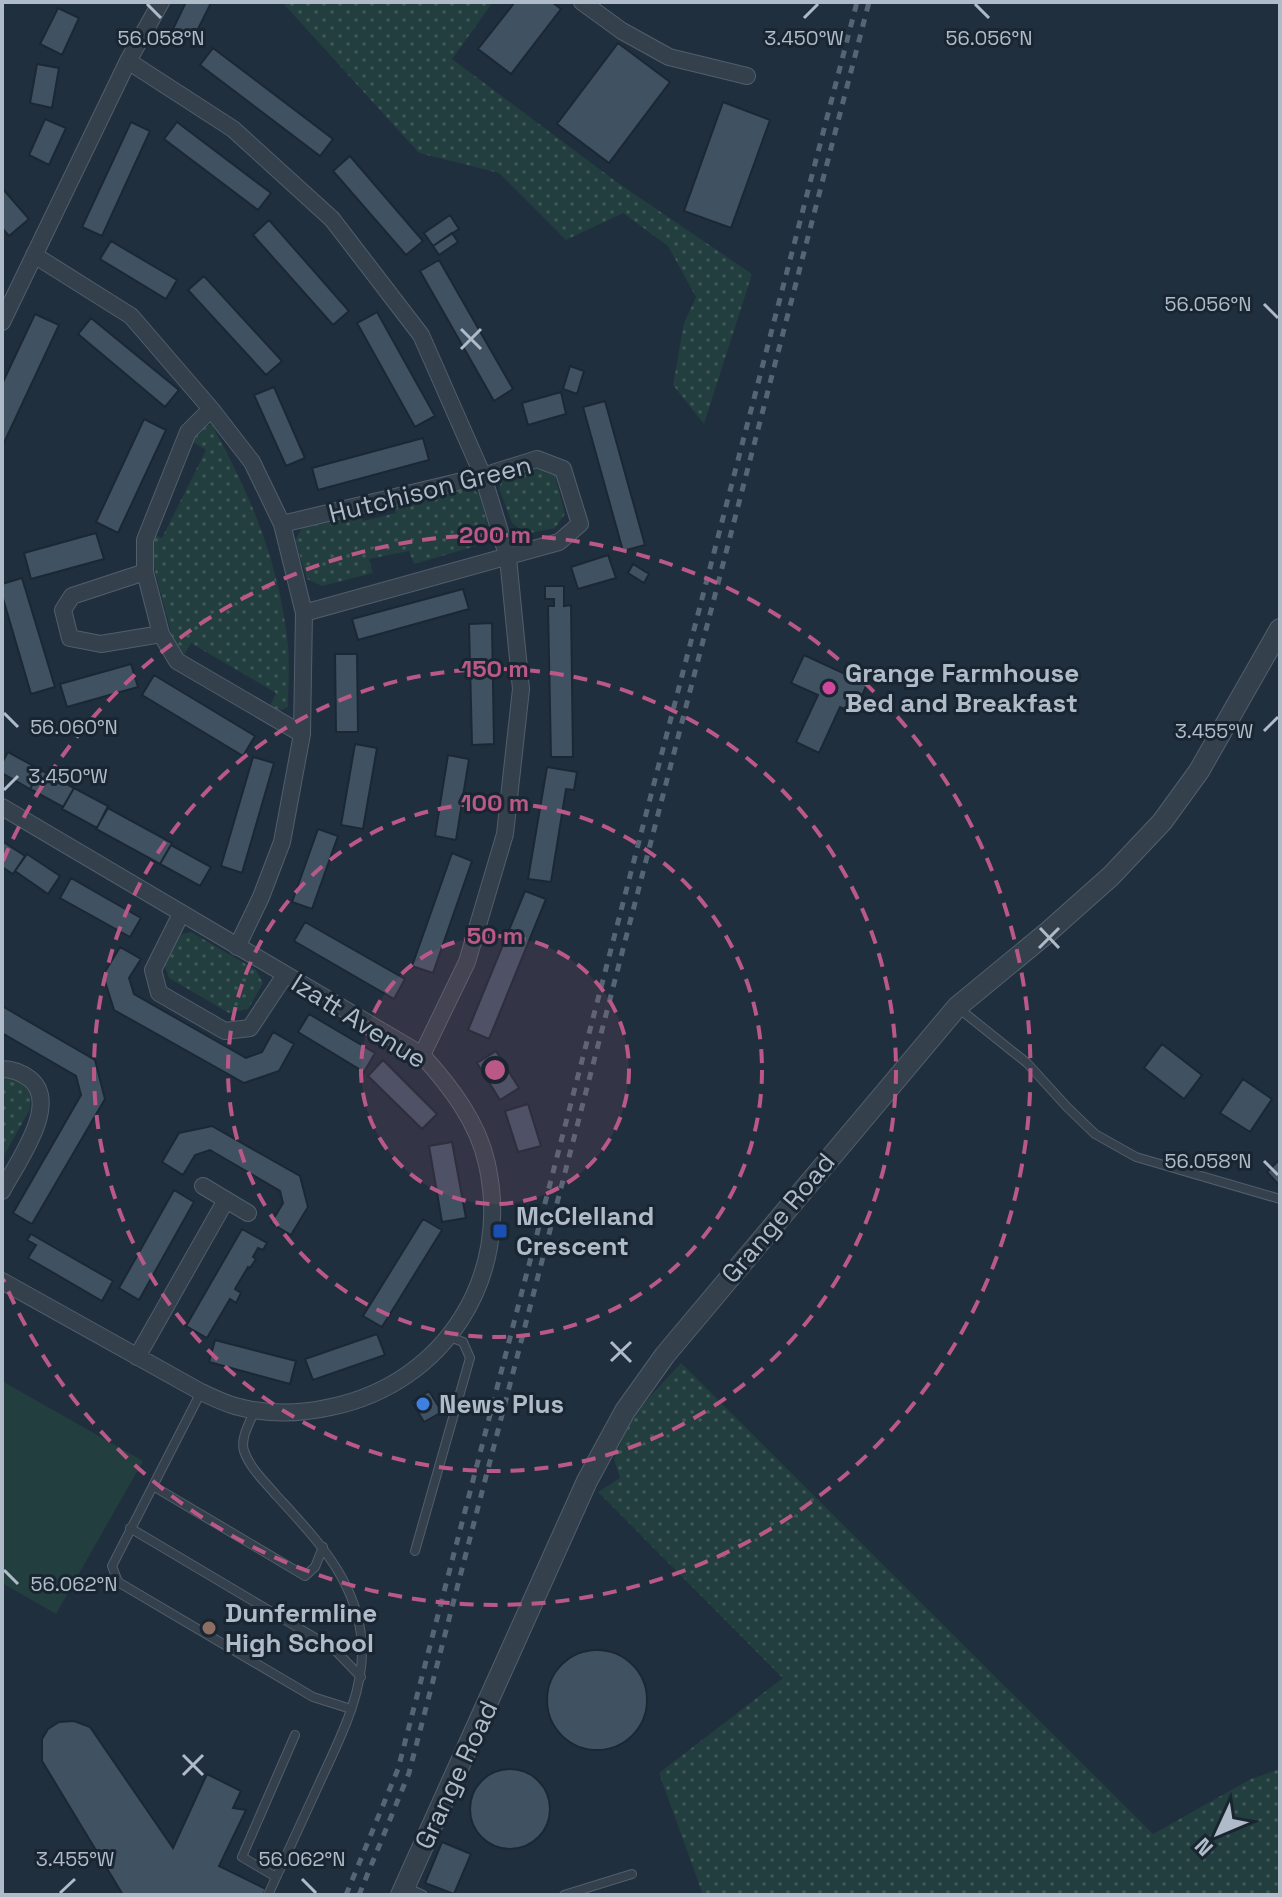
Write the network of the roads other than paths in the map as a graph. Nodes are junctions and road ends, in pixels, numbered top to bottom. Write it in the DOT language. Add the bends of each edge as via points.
graph roads {
  1 [pos="161,2"];
  2 [pos="582,2"];
  3 [pos="128,61"];
  4 [pos="747,76"];
  5 [pos="34,255"];
  6 [pos="2,322"];
  7 [pos="211,409"];
  8 [pos="483,476"];
  9 [pos="282,524"];
  10 [pos="508,558"];
  11 [pos="145,572"];
  12 [pos="304,613"];
  13 [pos="1280,629"];
  14 [pos="161,634"];
  15 [pos="302,734"];
  16 [pos="2,807"];
  17 [pos="181,914"];
  18 [pos="237,947"];
  19 [pos="285,975"];
  20 [pos="957,1007"];
  21 [pos="422,1055"];
  22 [pos="2,1069"];
  23 [pos="203,1186"];
  24 [pos="2,1191"];
  25 [pos="1280,1199"];
  26 [pos="226,1200"];
  27 [pos="248,1213"];
  28 [pos="2,1281"];
  29 [pos="450,1337"];
  30 [pos="137,1357"];
  31 [pos="201,1392"];
  32 [pos="255,1410"];
  33 [pos="153,1486"];
  34 [pos="130,1528"];
  35 [pos="323,1547"];
  36 [pos="415,1551"];
  37 [pos="361,1677"];
  38 [pos="351,1709"];
  39 [pos="295,1735"];
  40 [pos="632,1874"];
  41 [pos="276,1877"];
  42 [pos="410,1892"];
  43 [pos="268,1895"];
  44 [pos="564,1895"];
  1 -- 3 [label="street"];
  2 -- 4 [label="street" via="669,57"];
  3 -- 5 [label="street"];
  3 -- 8 [label="street" via="233,129 332,219 421,335"];
  5 -- 6 [label="street"];
  5 -- 7 [label="street" via="131,316"];
  7 -- 9 [label="street" via="252,462"];
  7 -- 11 [label="street" via="188,432 145,540"];
  8 -- 9 [label="street, Hutchison Green"];
  8 -- 10 [label="street"];
  8 -- 10 [label="street, Hutchison Green" via="537,459 563,469 580,524 559,542"];
  9 -- 12 [label="street"];
  10 -- 12 [label="street, Hutchison Green"];
  10 -- 21 [label="street" via="521,689 505,834 467,962"];
  11 -- 14 [label="street"];
  11 -- 14 [label="street" via="72,596 63,610 70,638 101,644"];
  12 -- 15 [label="street"];
  13 -- 20 [label="street, Grange Road" via="1199,771 1162,822 1090,895"];
  14 -- 15 [label="street" via="177,661"];
  15 -- 18 [label="street" via="282,842"];
  16 -- 17 [label="street, Izatt Avenue"];
  17 -- 18 [label="street, Izatt Avenue"];
  17 -- 19 [label="street" via="153,970 159,993 225,1031 250,1028"];
  18 -- 19 [label="street, Izatt Avenue"];
  19 -- 21 [label="street, Izatt Avenue"];
  20 -- 25 [label="lane" via="1027,1063 1095,1134 1136,1157"];
  20 -- 42 [label="street, Grange Road" via="665,1355 625,1411 587,1481"];
  21 -- 29 [label="street, Izatt Avenue" via="450,1086 470,1122 487,1162 492,1201 492,1239 483,1274"];
  22 -- 24 [label="street" via="22,1073 38,1086 43,1103"];
  23 -- 26 [label="street"];
  26 -- 27 [label="street"];
  26 -- 30 [label="street"];
  28 -- 30 [label="street, Izatt Avenue"];
  29 -- 32 [label="street, Izatt Avenue" via="378,1393 303,1413"];
  29 -- 36 [label="lane" via="463,1342 470,1358"];
  30 -- 31 [label="street, Izatt Avenue"];
  31 -- 32 [label="street, Izatt Avenue"];
  31 -- 33 [label="lane"];
  32 -- 35 [label="lane" via="243,1448 253,1468"];
  33 -- 34 [label="lane"];
  33 -- 35 [label="lane" via="305,1576"];
  34 -- 37 [label="lane" via="334,1649"];
  34 -- 38 [label="lane" via="112,1566 118,1582 313,1697"];
  35 -- 37 [label="lane" via="357,1607"];
  37 -- 38 [label="lane"];
  38 -- 41 [label="lane"];
  39 -- 41 [label="lane" via="242,1857"];
  40 -- 44 [label="lane"];
  41 -- 43 [label="lane"];
}
